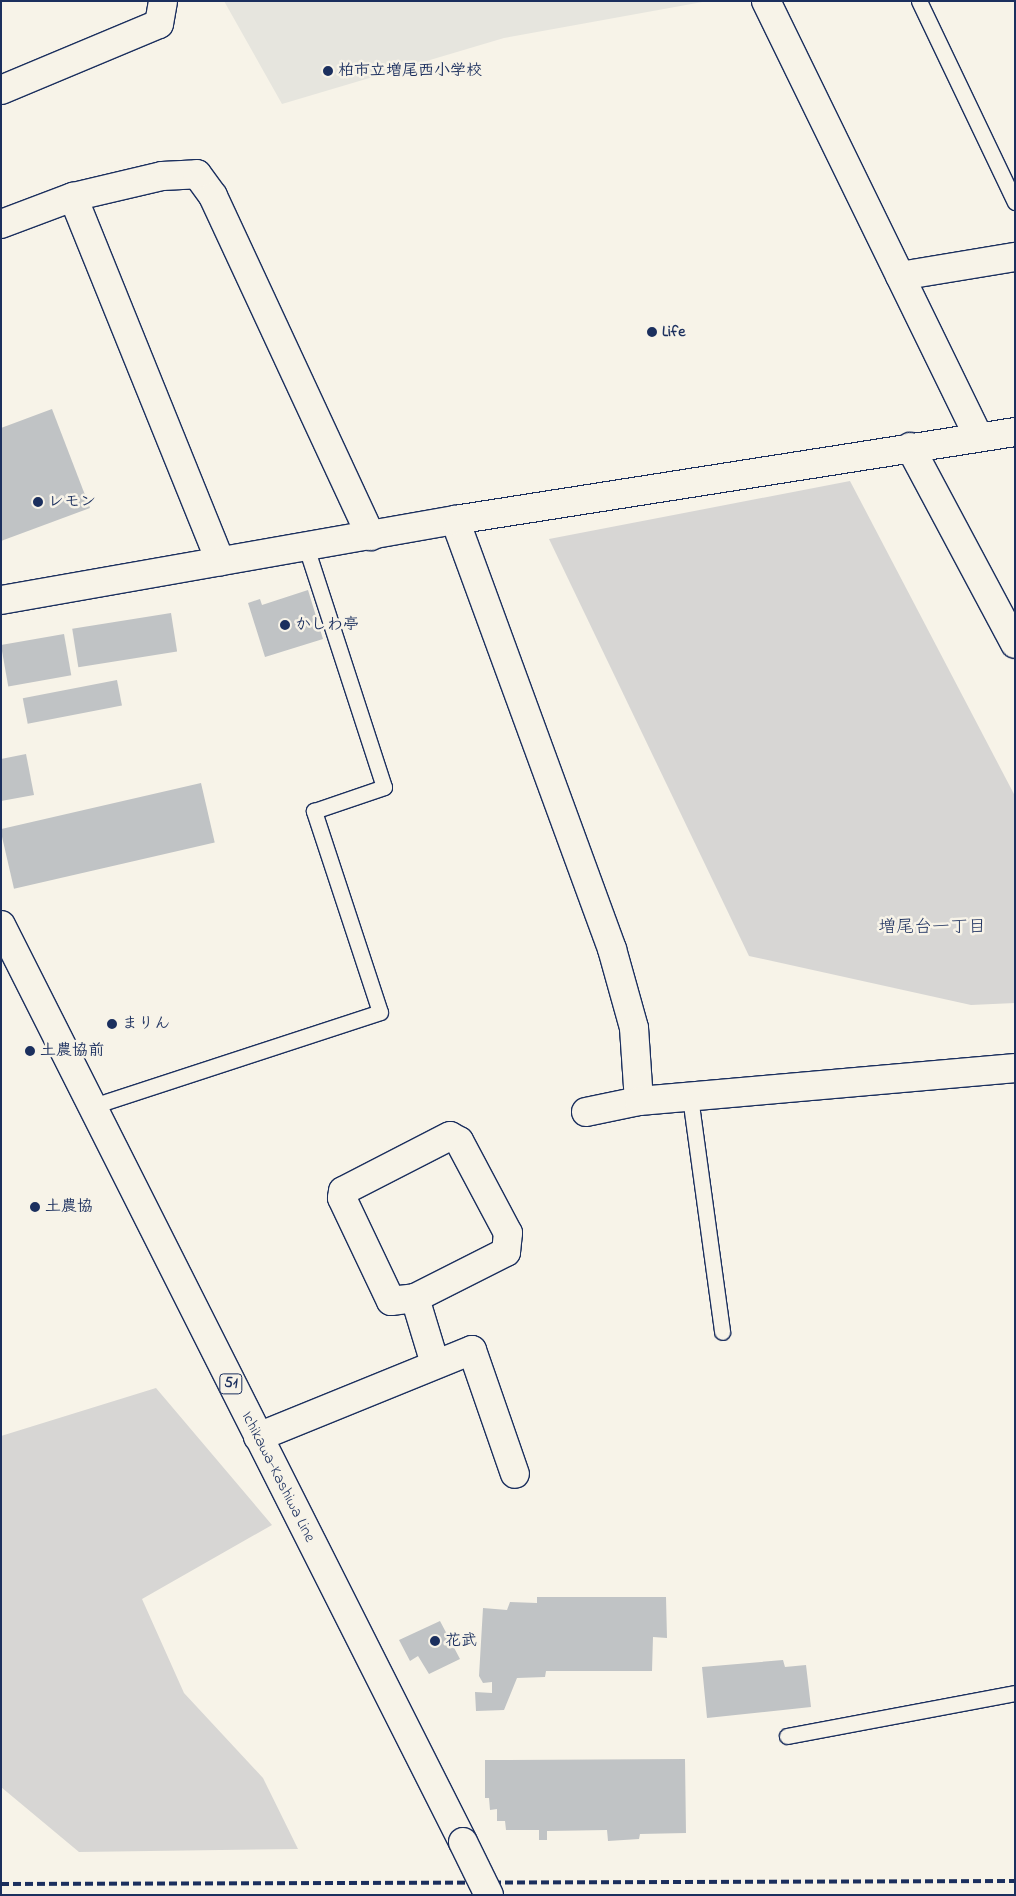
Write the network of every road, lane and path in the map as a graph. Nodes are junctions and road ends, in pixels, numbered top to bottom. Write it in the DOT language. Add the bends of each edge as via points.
graph roads {
  1 [pos="163,1"];
  2 [pos="766,1"];
  3 [pos="919,1"];
  4 [pos="1,90"];
  5 [pos="73,197"];
  6 [pos="1015,202"];
  7 [pos="1,224"];
  8 [pos="1015,257"];
  9 [pos="900,276"];
  10 [pos="1015,432"];
  11 [pos="978,436"];
  12 [pos="910,447"];
  13 [pos="455,520"];
  14 [pos="371,536"];
  15 [pos="306,547"];
  16 [pos="220,562"];
  17 [pos="1,600"];
  18 [pos="1015,644"];
  19 [pos="1,925"];
  20 [pos="1015,1068"];
  21 [pos="690,1097"];
  22 [pos="639,1102"];
  23 [pos="90,1107"];
  24 [pos="586,1112"];
  25 [pos="416,1298"];
  26 [pos="722,1332"];
  27 [pos="435,1364"];
  28 [pos="258,1437"];
  29 [pos="515,1474"];
  30 [pos="1015,1693"];
  31 [pos="787,1736"];
  32 [pos="489,1895"];
  1 -- 4 [label="street" via="159,24"];
  2 -- 9 [label="street"];
  3 -- 6 [label="lane"];
  5 -- 7 [label="street"];
  5 -- 14 [label="street" via="162,176 196,174 213,196"];
  5 -- 16 [label="street"];
  8 -- 9 [label="street"];
  9 -- 11 [label="street"];
  10 -- 11 [label="street"];
  11 -- 12 [label="street"];
  12 -- 13 [label="street"];
  12 -- 18 [label="street"];
  13 -- 14 [label="street"];
  13 -- 22 [label="street" via="612,949 634,1028"];
  14 -- 15 [label="street"];
  15 -- 16 [label="street"];
  15 -- 23 [label="lane" via="384,786 314,811 380,1012"];
  16 -- 17 [label="street"];
  19 -- 23 [label="street, Ichikawa-Kashiwa Line / 51"];
  20 -- 21 [label="street"];
  21 -- 22 [label="street"];
  21 -- 26 [label="lane"];
  22 -- 24 [label="street"];
  23 -- 28 [label="street, Ichikawa-Kashiwa Line / 51"];
  25 -- 25 [label="street" via="391,1301 342,1198 343,1191 450,1136 459,1141 508,1233 506,1252"];
  25 -- 27 [label="street"];
  27 -- 28 [label="street"];
  27 -- 29 [label="street" via="472,1350"];
  28 -- 32 [label="street, Ichikawa-Kashiwa Line / 51, bridge"];
  30 -- 31 [label="lane"];
}
